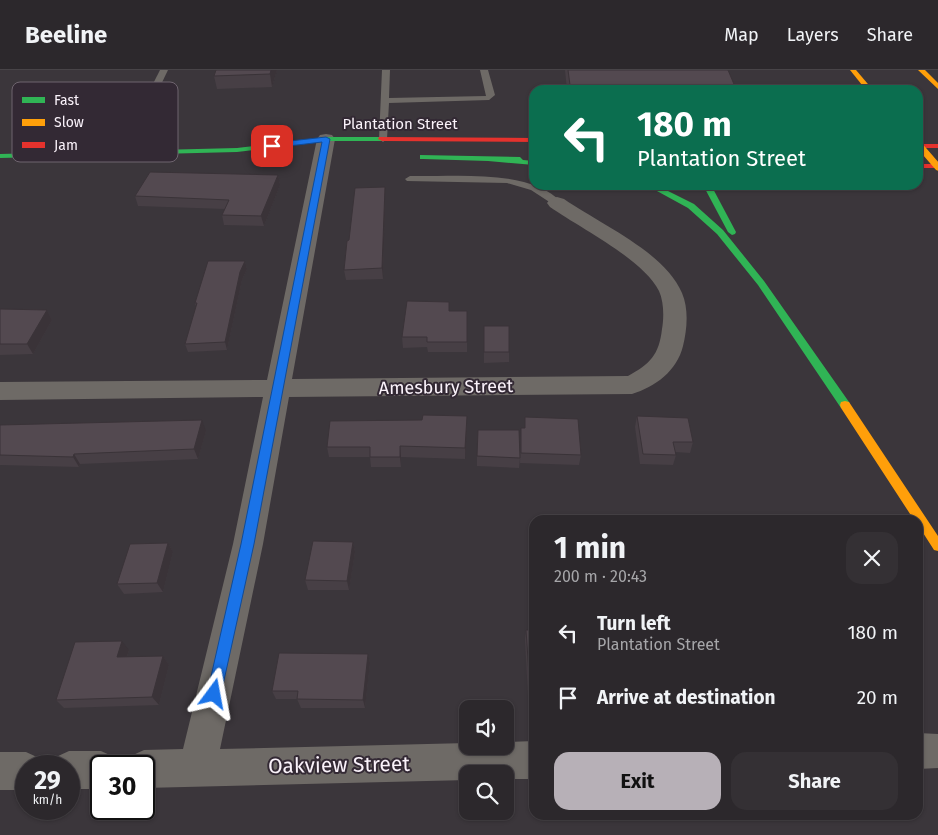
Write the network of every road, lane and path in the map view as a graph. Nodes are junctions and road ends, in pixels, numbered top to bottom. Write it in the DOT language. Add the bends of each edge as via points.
graph roads {
  1 [pos="164,70"];
  2 [pos="386,70"];
  3 [pos="484,70"];
  4 [pos="853,70"];
  5 [pos="921,70"];
  6 [pos="158,82"];
  7 [pos="866,85"];
  8 [pos="938,87"];
  9 [pos="385,101"];
  10 [pos="383,139"];
  11 [pos="529,140"];
  12 [pos="923,145"];
  13 [pos="938,146"];
  14 [pos="237,150"];
  15 [pos="923,150"];
  16 [pos="178,152"];
  17 [pos="319,152"];
  18 [pos="411,157"];
  19 [pos="529,161"];
  20 [pos="923,166"];
  21 [pos="938,167"];
  22 [pos="410,178"];
  23 [pos="529,186"];
  24 [pos="537,190"];
  25 [pos="662,190"];
  26 [pos="710,190"];
  27 [pos="556,203"];
  28 [pos="756,275"];
  29 [pos="276,389"];
  30 [pos="0,391"];
  31 [pos="918,515"];
  32 [pos="923,523"];
  33 [pos="938,546"];
  34 [pos="529,760"];
  35 [pos="197,768"];
  36 [pos="155,769"];
  37 [pos="0,771"];
  38 [pos="15,771"];
  1 -- 6 [label="lane"];
  2 -- 9 [label="lane"];
  3 -- 9 [label="lane" via="491,95 488,98"];
  4 -- 7 [label="main road"];
  5 -- 8 [label="main road"];
  9 -- 10 [label="lane"];
  10 -- 11 [label="main road, Plantation Street"];
  10 -- 17 [label="main road, Plantation Street"];
  12 -- 13 [label="main road"];
  14 -- 16 [label="main road, Plantation Street"];
  14 -- 17 [label="main road, Plantation Street"];
  14 -- 17 [label="main road, Plantation Street"];
  15 -- 21 [label="main road, bridge"];
  17 -- 29 [label="street"];
  18 -- 19 [label="main road, Plantation Street"];
  20 -- 21 [label="main road"];
  22 -- 23 [label="lane" via="508,180"];
  24 -- 27 [label="lane"];
  25 -- 28 [label="main road" via="691,206 711,224"];
  26 -- 28 [label="main road"];
  27 -- 29 [label="street, Amesbury Street" via="631,252 661,278 671,292 675,318 672,348 657,371 632,386"];
  28 -- 31 [label="main road"];
  29 -- 30 [label="street, Amesbury Street"];
  29 -- 35 [label="street" via="248,544"];
  32 -- 33 [label="main road"];
  34 -- 35 [label="street, Oakview Street"];
  35 -- 36 [label="street, Oakview Street"];
  37 -- 38 [label="street"];
}
